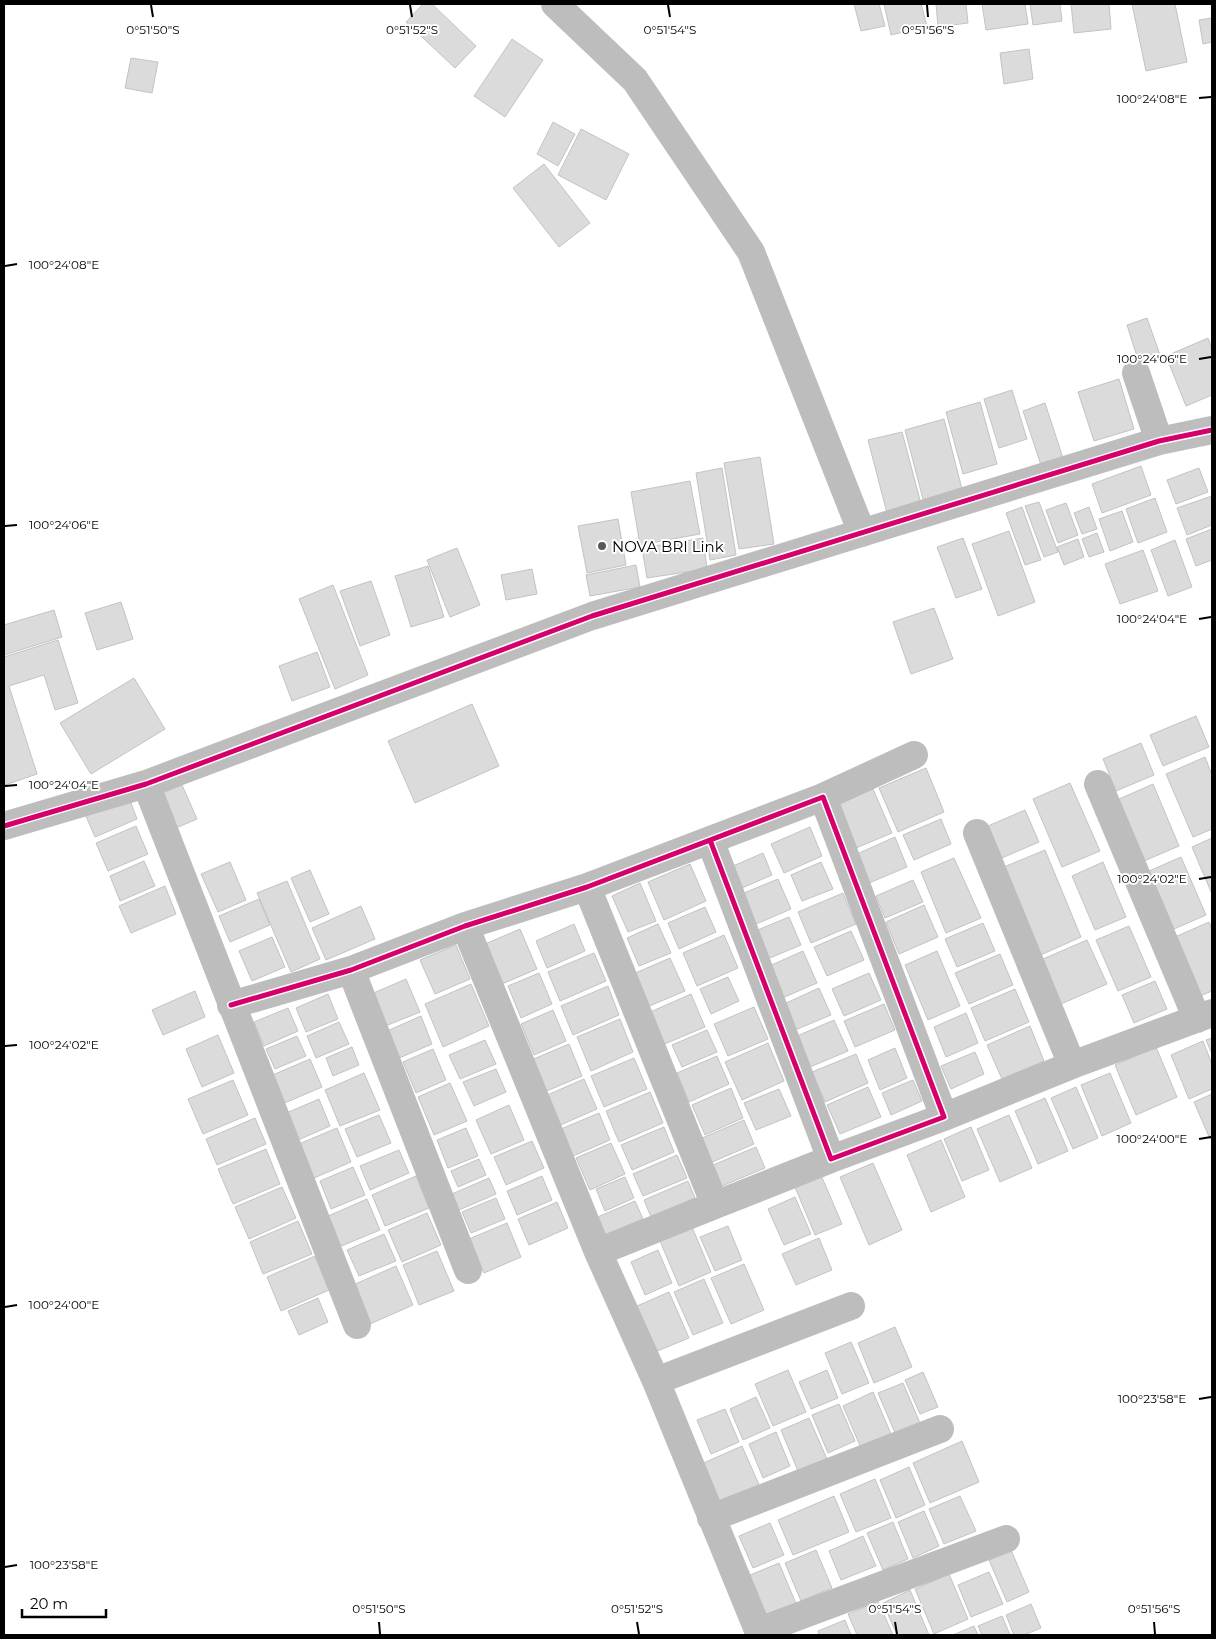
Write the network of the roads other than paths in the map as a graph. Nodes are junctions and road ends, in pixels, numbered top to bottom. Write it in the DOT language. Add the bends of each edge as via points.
graph roads {
  1 [pos="555,4"];
  2 [pos="1136,373"];
  3 [pos="1212,431"];
  4 [pos="1159,441"];
  5 [pos="862,533"];
  6 [pos="914,755"];
  7 [pos="146,784"];
  8 [pos="1098,784"];
  9 [pos="823,797"];
  10 [pos="4,826"];
  11 [pos="977,833"];
  12 [pos="710,840"];
  13 [pos="587,887"];
  14 [pos="465,926"];
  15 [pos="351,970"];
  16 [pos="231,1005"];
  17 [pos="1204,1016"];
  18 [pos="1072,1065"];
  19 [pos="944,1117"];
  20 [pos="831,1159"];
  21 [pos="716,1205"];
  22 [pos="598,1252"];
  23 [pos="468,1270"];
  24 [pos="851,1306"];
  25 [pos="356,1325"];
  26 [pos="656,1381"];
  27 [pos="940,1429"];
  28 [pos="712,1518"];
  29 [pos="1006,1539"];
  30 [pos="760,1633"];
  1 -- 5 [label="street" via="636,80 751,252"];
  2 -- 4 [label="street"];
  3 -- 4 [label="street"];
  4 -- 5 [label="street"];
  5 -- 7 [label="street" via="592,616"];
  6 -- 9 [label="street"];
  7 -- 10 [label="street"];
  7 -- 16 [label="street"];
  8 -- 17 [label="street"];
  9 -- 12 [label="street"];
  9 -- 19 [label="street"];
  11 -- 18 [label="street"];
  12 -- 13 [label="street"];
  12 -- 20 [label="street"];
  13 -- 14 [label="street"];
  13 -- 21 [label="street"];
  14 -- 15 [label="street"];
  14 -- 22 [label="street"];
  15 -- 16 [label="street"];
  15 -- 23 [label="street"];
  16 -- 25 [label="street"];
  17 -- 18 [label="street"];
  18 -- 19 [label="street"];
  19 -- 20 [label="street"];
  20 -- 21 [label="street"];
  21 -- 22 [label="street"];
  22 -- 26 [label="street"];
  24 -- 26 [label="street"];
  26 -- 28 [label="street"];
  27 -- 28 [label="street"];
  28 -- 30 [label="street"];
  29 -- 30 [label="street"];
}
